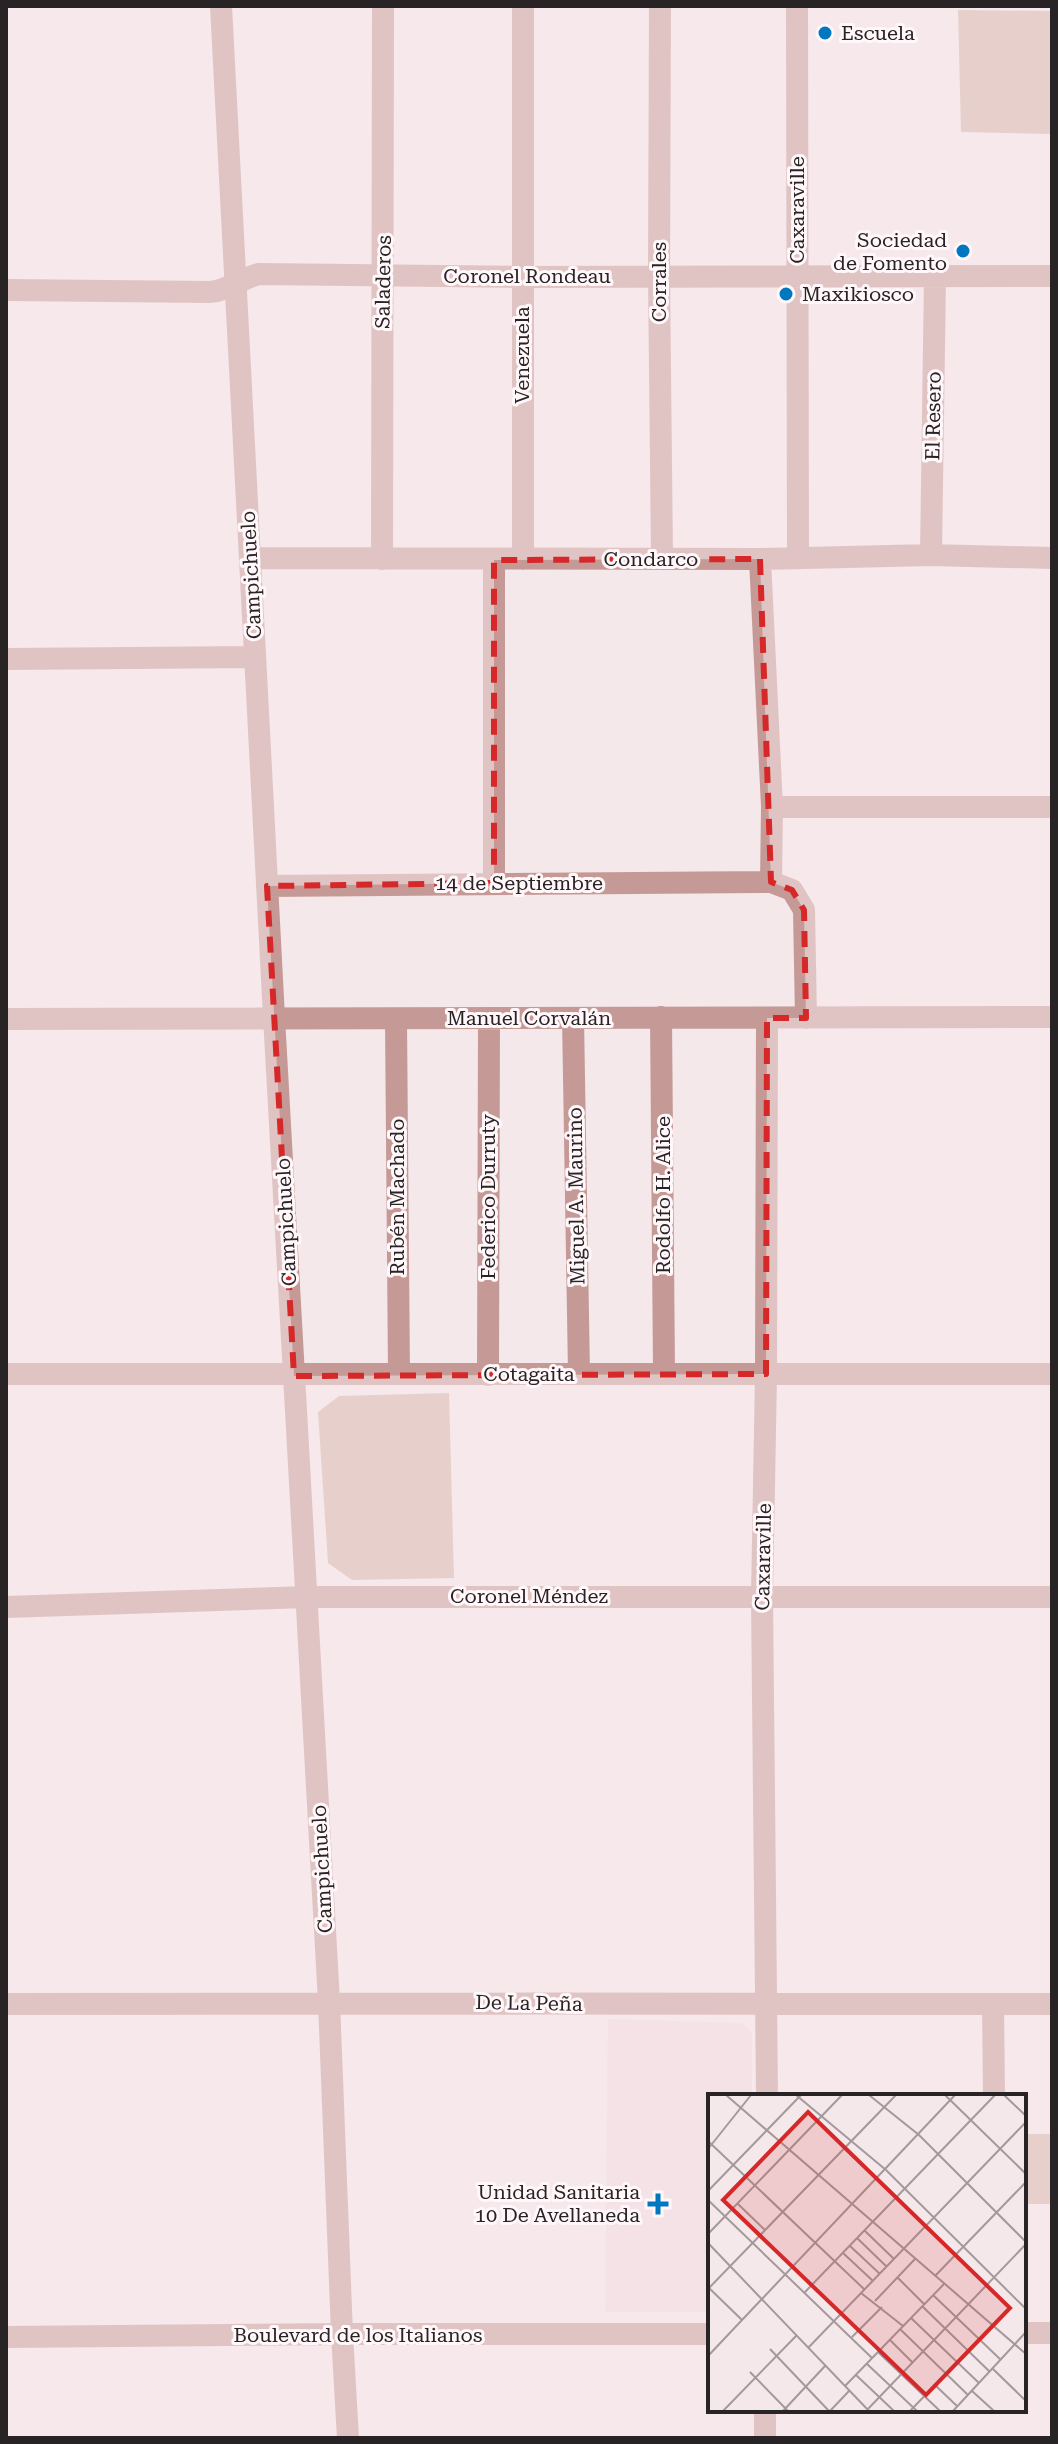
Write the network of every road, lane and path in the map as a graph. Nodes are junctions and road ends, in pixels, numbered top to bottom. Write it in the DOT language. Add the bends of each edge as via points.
graph roads {
  1 [pos="221,6"];
  2 [pos="383,6"];
  3 [pos="523,6"];
  4 [pos="660,6"];
  5 [pos="797,6"];
  6 [pos="659,275"];
  7 [pos="384,276"];
  8 [pos="798,276"];
  9 [pos="935,276"];
  10 [pos="1052,276"];
  11 [pos="522,277"];
  12 [pos="235,284"];
  13 [pos="6,290"];
  14 [pos="931,555"];
  15 [pos="250,558"];
  16 [pos="662,558"];
  17 [pos="798,558"];
  18 [pos="1052,558"];
  19 [pos="382,559"];
  20 [pos="523,559"];
  21 [pos="760,559"];
  22 [pos="494,560"];
  23 [pos="255,657"];
  24 [pos="6,659"];
  25 [pos="772,807"];
  26 [pos="1052,807"];
  27 [pos="771,882"];
  28 [pos="494,883"];
  29 [pos="267,886"];
  30 [pos="274,1017"];
  31 [pos="661,1017"];
  32 [pos="1052,1017"];
  33 [pos="489,1018"];
  34 [pos="573,1018"];
  35 [pos="767,1018"];
  36 [pos="806,1018"];
  37 [pos="6,1019"];
  38 [pos="396,1020"];
  39 [pos="664,1372"];
  40 [pos="6,1374"];
  41 [pos="399,1374"];
  42 [pos="579,1374"];
  43 [pos="766,1374"];
  44 [pos="1052,1374"];
  45 [pos="488,1375"];
  46 [pos="294,1376"];
  47 [pos="762,1596"];
  48 [pos="307,1597"];
  49 [pos="1052,1597"];
  50 [pos="6,1607"];
  51 [pos="329,2002"];
  52 [pos="6,2004"];
  53 [pos="993,2004"];
  54 [pos="1052,2004"];
  55 [pos="767,2006"];
  56 [pos="767,2094"];
  57 [pos="994,2094"];
  58 [pos="1026,2333"];
  59 [pos="1052,2333"];
  60 [pos="342,2334"];
  61 [pos="708,2334"];
  62 [pos="6,2337"];
  63 [pos="765,2412"];
  64 [pos="348,2438"];
  65 [pos="765,2438"];
  1 -- 12 [label="street, Campichuelo"];
  2 -- 7 [label="street, Saladeros"];
  3 -- 11 [label="street, Venezuela"];
  4 -- 6 [label="street, Corrales"];
  5 -- 8 [label="street, Caxaraville"];
  6 -- 8 [label="street, Coronel Rondeau"];
  6 -- 11 [label="street, Coronel Rondeau"];
  6 -- 16 [label="street, Corrales"];
  7 -- 11 [label="street, Coronel Rondeau"];
  7 -- 12 [label="street, Coronel Rondeau" via="259,274"];
  7 -- 19 [label="street, Saladeros"];
  8 -- 9 [label="street, Coronel Rondeau"];
  8 -- 17 [label="street, Caxaraville"];
  9 -- 10 [label="street, Coronel Rondeau"];
  9 -- 14 [label="street, El Resero"];
  11 -- 20 [label="street, Venezuela"];
  12 -- 13 [label="street, Coronel Rondeau" via="218,292"];
  12 -- 15 [label="street, Campichuelo"];
  14 -- 17 [label="street, Condarco"];
  14 -- 18 [label="street, Condarco"];
  15 -- 19 [label="street, Condarco"];
  15 -- 23 [label="street, Campichuelo"];
  16 -- 20 [label="street, Condarco"];
  16 -- 21 [label="street, Condarco"];
  17 -- 21 [label="street, Condarco"];
  19 -- 22 [label="street, Condarco"];
  20 -- 22 [label="street, Condarco"];
  21 -- 25 [label="street"];
  22 -- 28 [label="street"];
  23 -- 24 [label="street"];
  23 -- 29 [label="street, Campichuelo"];
  25 -- 26 [label="street"];
  25 -- 27 [label="street"];
  27 -- 28 [label="street, 14 de Septiembre"];
  27 -- 36 [label="street" via="792,890 804,910"];
  28 -- 29 [label="street, 14 de Septiembre"];
  29 -- 30 [label="street, Campichuelo"];
  30 -- 37 [label="street, Manuel Corvalán"];
  30 -- 38 [label="street, Manuel Corvalán"];
  30 -- 46 [label="street, Campichuelo"];
  31 -- 34 [label="street, Manuel Corvalán"];
  31 -- 35 [label="street, Manuel Corvalán"];
  31 -- 39 [label="street, Rodolfo H. Alice"];
  32 -- 36 [label="street, Manuel Corvalán"];
  33 -- 34 [label="street, Manuel Corvalán"];
  33 -- 38 [label="street, Manuel Corvalán"];
  33 -- 45 [label="street, Federico Durruty"];
  34 -- 42 [label="street, Miguel A. Maurino"];
  35 -- 36 [label="street, Manuel Corvalán"];
  35 -- 43 [label="street, Caxaraville"];
  38 -- 41 [label="street, Rubén Machado"];
  39 -- 42 [label="street, Cotagaita"];
  39 -- 43 [label="street, Cotagaita"];
  40 -- 46 [label="street, Cotagaita"];
  41 -- 45 [label="street, Cotagaita"];
  41 -- 46 [label="street, Cotagaita"];
  42 -- 45 [label="street, Cotagaita"];
  43 -- 44 [label="street, Cotagaita"];
  43 -- 47 [label="street, Caxaraville"];
  46 -- 48 [label="street, Campichuelo"];
  47 -- 48 [label="street, Coronel Méndez"];
  47 -- 49 [label="street, Coronel Méndez"];
  47 -- 55 [label="street, Caxaraville"];
  48 -- 50 [label="street, Coronel Méndez"];
  48 -- 51 [label="street, Campichuelo"];
  51 -- 52 [label="street, De La Peña"];
  51 -- 55 [label="street, De La Peña"];
  51 -- 60 [label="street, Campichuelo"];
  53 -- 54 [label="street, De La Peña"];
  53 -- 55 [label="street, De La Peña"];
  53 -- 57 [label="street"];
  55 -- 56 [label="street, Caxaraville"];
  58 -- 59 [label="street"];
  60 -- 61 [label="street, Boulevard de los Italianos"];
  60 -- 62 [label="street, Boulevard de los Italianos"];
  60 -- 64 [label="street, Campichuelo"];
  63 -- 65 [label="street"];
}
